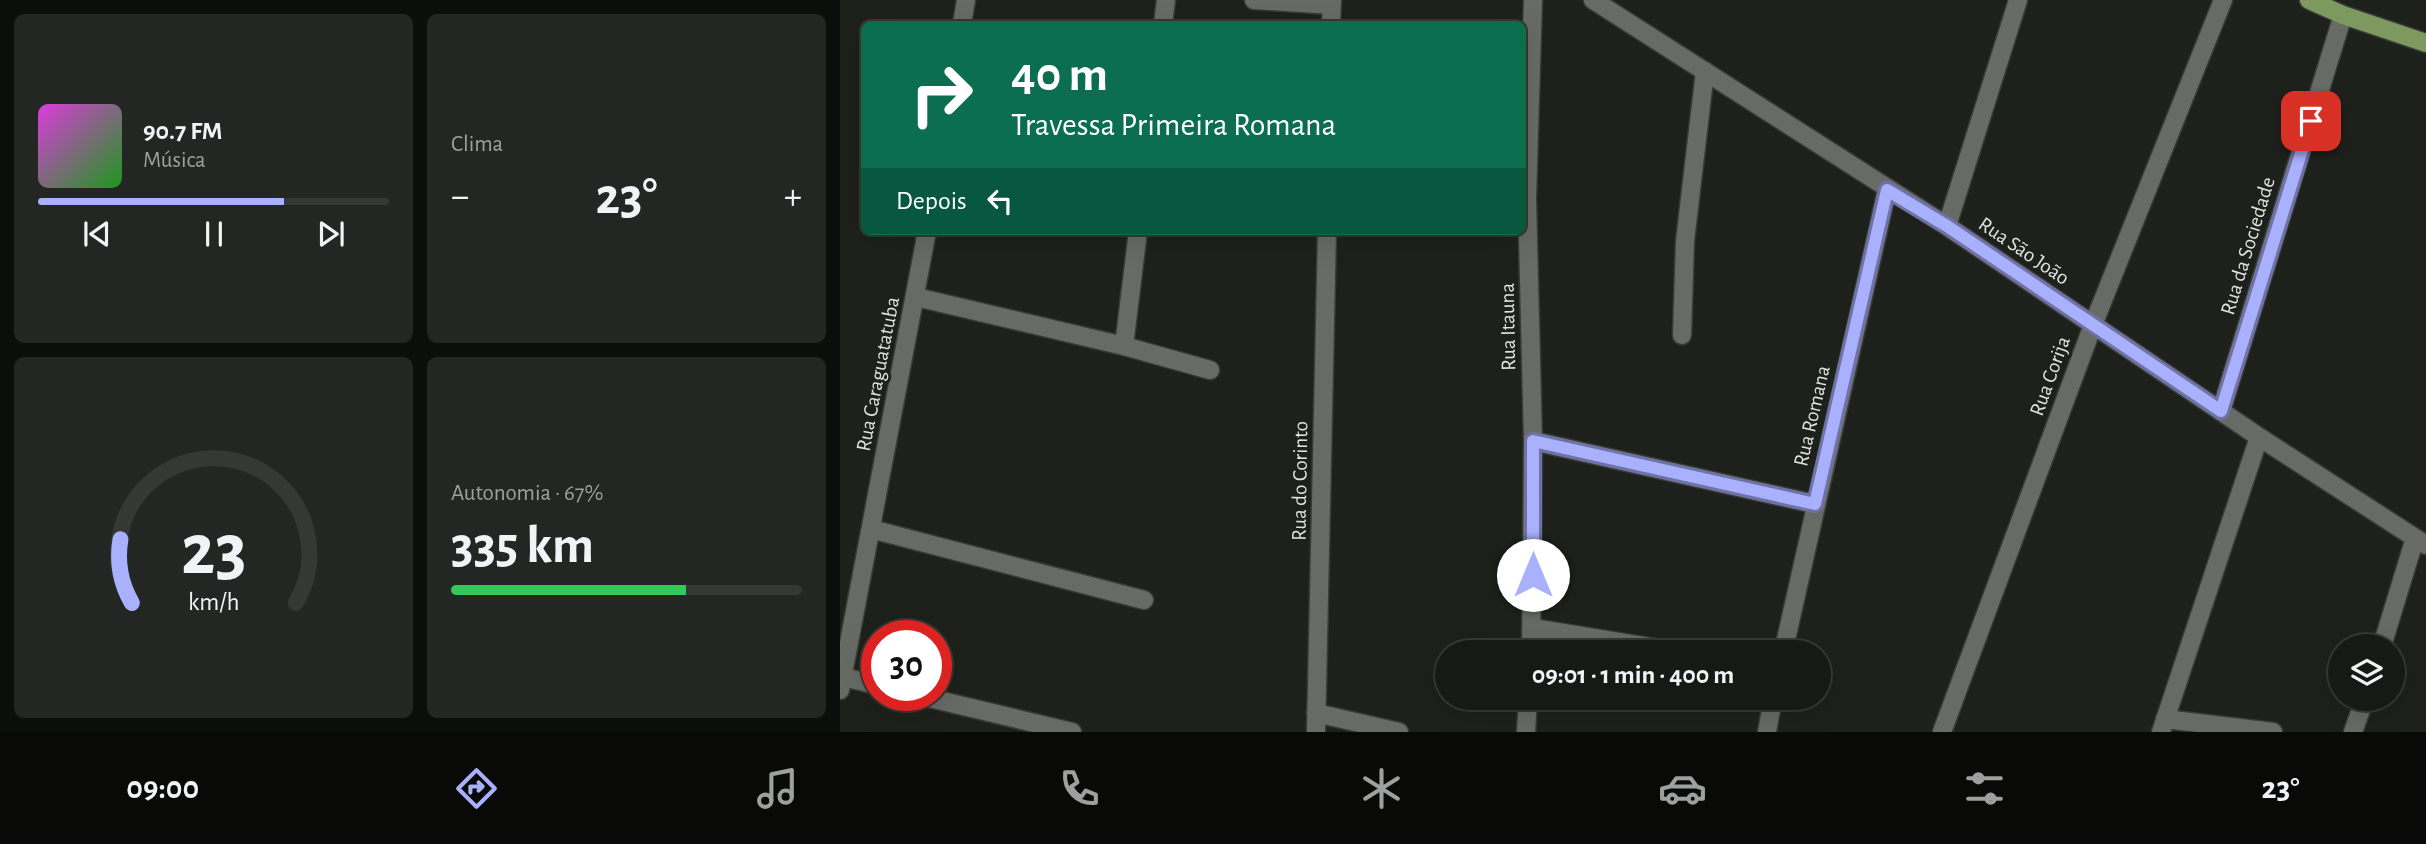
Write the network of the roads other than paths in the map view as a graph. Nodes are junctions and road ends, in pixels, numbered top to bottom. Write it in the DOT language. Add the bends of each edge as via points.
graph roads {
  1 [pos="966,0"];
  2 [pos="1166,0"];
  3 [pos="1254,0"];
  4 [pos="1533,0"];
  5 [pos="1593,0"];
  6 [pos="2018,0"];
  7 [pos="2223,0"];
  8 [pos="2309,0"];
  9 [pos="1332,3"];
  10 [pos="2343,15"];
  11 [pos="962,21"];
  12 [pos="1163,21"];
  13 [pos="1331,21"];
  14 [pos="2426,43"];
  15 [pos="1705,71"];
  16 [pos="1526,174"];
  17 [pos="1887,190"];
  18 [pos="1947,226"];
  19 [pos="1526,229"];
  20 [pos="926,235"];
  21 [pos="1138,235"];
  22 [pos="1326,235"];
  23 [pos="916,297"];
  24 [pos="2093,325"];
  25 [pos="1682,335"];
  26 [pos="1124,346"];
  27 [pos="1210,370"];
  28 [pos="2221,411"];
  29 [pos="2259,437"];
  30 [pos="1533,441"];
  31 [pos="1815,504"];
  32 [pos="871,529"];
  33 [pos="2420,541"];
  34 [pos="1144,600"];
  35 [pos="1533,628"];
  36 [pos="2386,634"];
  37 [pos="1532,640"];
  38 [pos="1606,640"];
  39 [pos="1786,640"];
  40 [pos="841,683"];
  41 [pos="861,684"];
  42 [pos="952,703"];
  43 [pos="1527,710"];
  44 [pos="1771,710"];
  45 [pos="2360,711"];
  46 [pos="1316,713"];
  47 [pos="2163,726"];
  48 [pos="1072,732"];
  49 [pos="1316,732"];
  50 [pos="1399,732"];
  51 [pos="1526,732"];
  52 [pos="1767,732"];
  53 [pos="1942,732"];
  54 [pos="2273,732"];
  55 [pos="2353,732"];
  1 -- 11 [label="street"];
  2 -- 12 [label="street"];
  3 -- 9 [label="street"];
  4 -- 16 [label="street, Rua Itauna"];
  5 -- 15 [label="street, Rua São João"];
  6 -- 18 [label="street"];
  7 -- 24 [label="street, Rua Corija"];
  8 -- 10 [label="main road"];
  9 -- 13 [label="street"];
  10 -- 14 [label="main road"];
  10 -- 28 [label="street, Rua da Sociedade"];
  15 -- 17 [label="street, Rua São João"];
  15 -- 25 [label="street" via="1685,241"];
  17 -- 18 [label="street, Rua São João"];
  17 -- 31 [label="street, Rua Romana"];
  18 -- 24 [label="street, Rua São João"];
  19 -- 30 [label="street, Rua Itauna"];
  20 -- 23 [label="street, Rua Caraguatatuba"];
  21 -- 26 [label="street"];
  22 -- 46 [label="street, Rua do Corinto"];
  23 -- 26 [label="street"];
  23 -- 32 [label="street, Rua Caraguatatuba"];
  24 -- 28 [label="street, Rua São João"];
  24 -- 53 [label="street, Rua Corija"];
  26 -- 27 [label="street"];
  28 -- 29 [label="street, Rua São João"];
  29 -- 33 [label="street, Rua São João"];
  29 -- 47 [label="street"];
  30 -- 31 [label="street"];
  30 -- 35 [label="street, Rua Itauna"];
  31 -- 39 [label="street, Rua Romana"];
  32 -- 34 [label="street"];
  32 -- 40 [label="street, Rua Caraguatatuba"];
  33 -- 36 [label="street"];
  35 -- 37 [label="street, Rua Itauna"];
  35 -- 38 [label="street"];
  40 -- 41 [label="street"];
  42 -- 48 [label="street"];
  43 -- 51 [label="street"];
  44 -- 52 [label="street"];
  45 -- 55 [label="street"];
  46 -- 49 [label="street, Rua do Corinto"];
  46 -- 50 [label="street"];
  47 -- 54 [label="street"];
}
